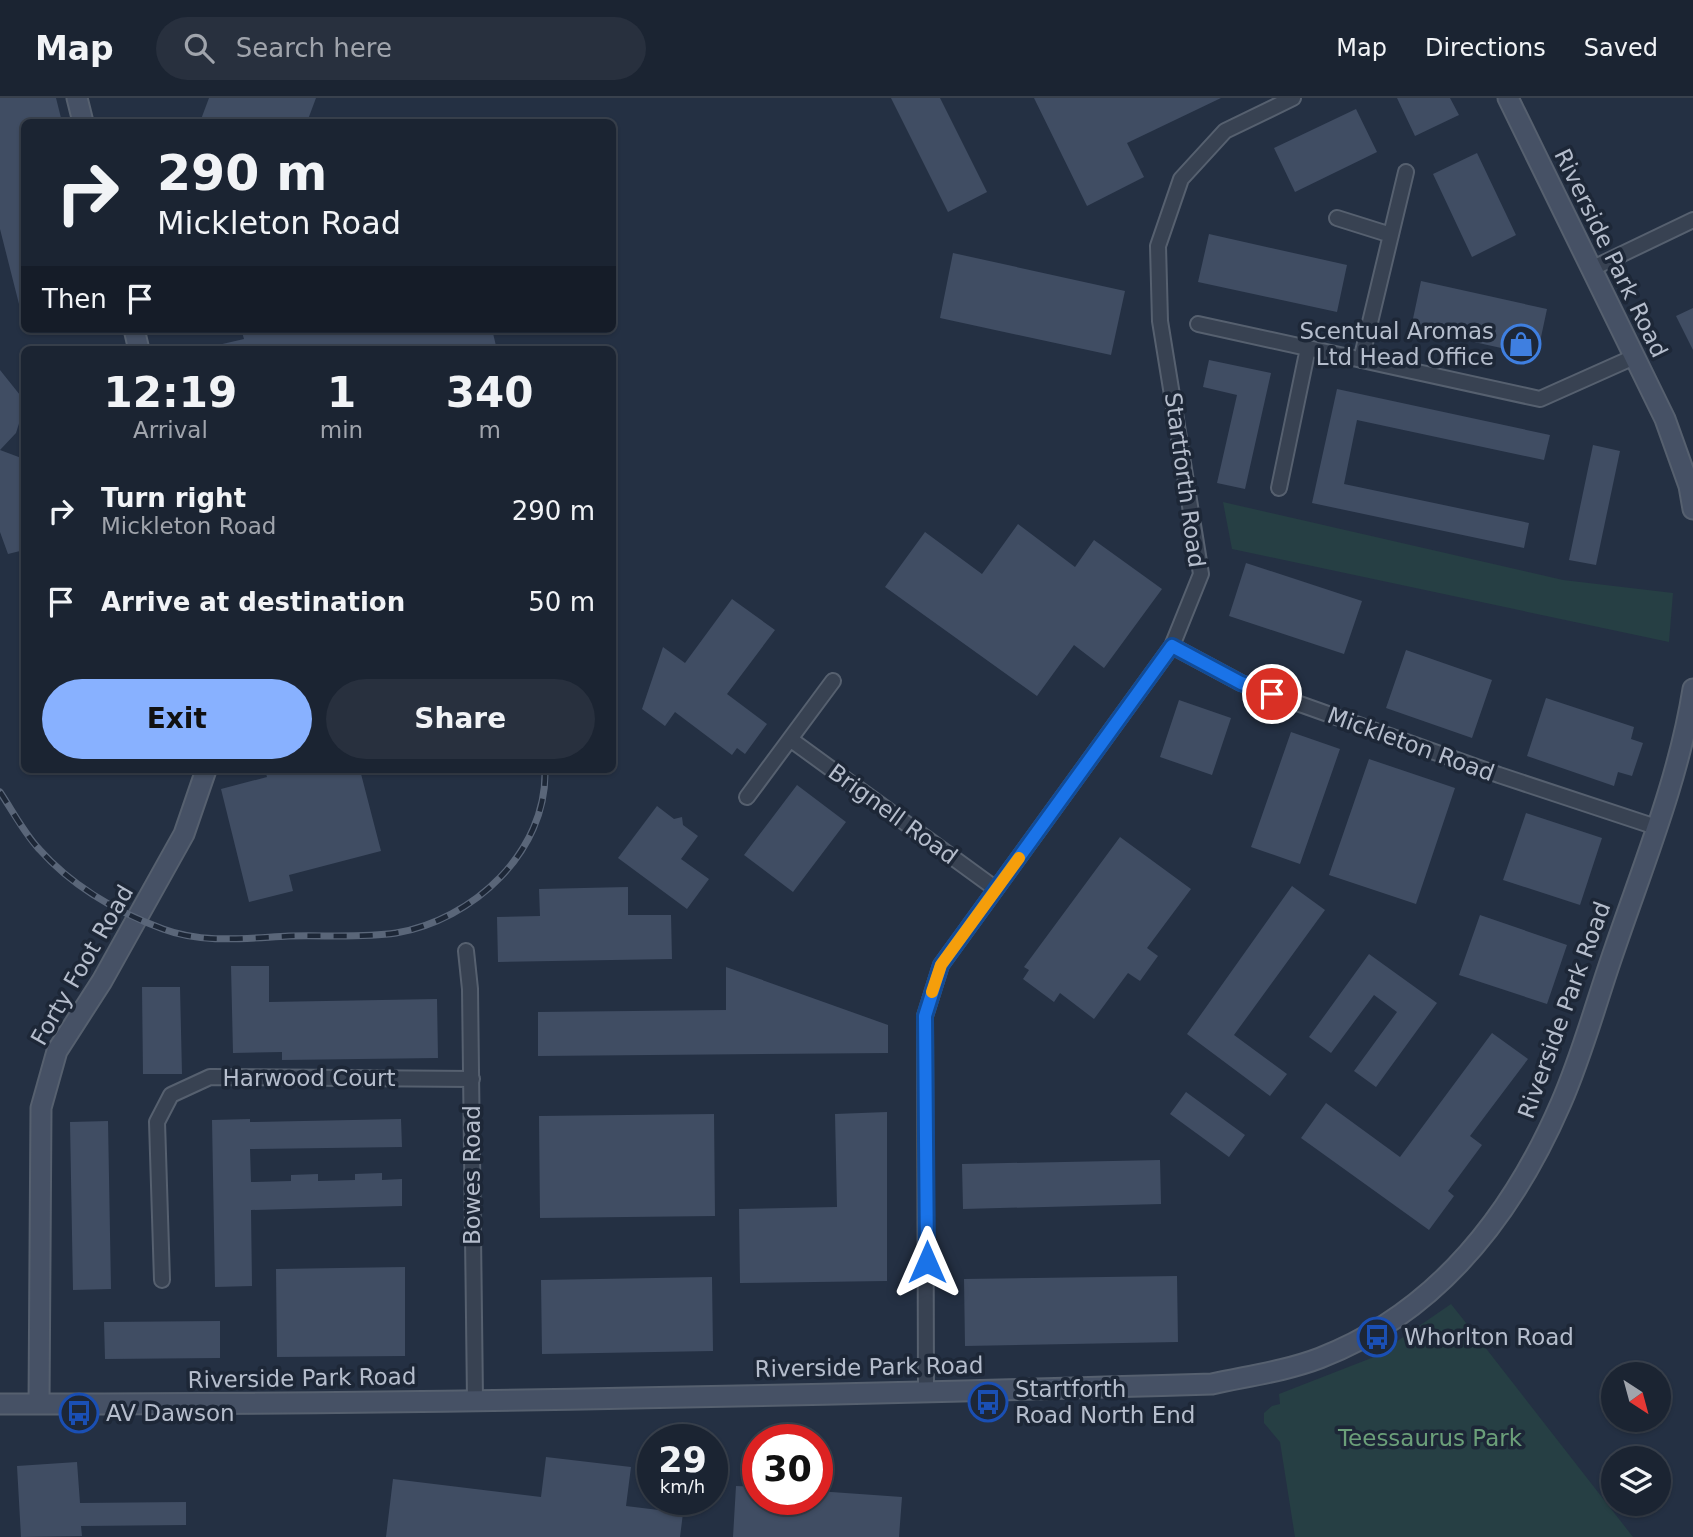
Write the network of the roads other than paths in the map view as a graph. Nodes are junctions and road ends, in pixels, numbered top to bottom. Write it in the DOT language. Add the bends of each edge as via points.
graph roads {
  1 [pos="77,98"];
  2 [pos="1291,98"];
  3 [pos="1508,98"];
  4 [pos="82,119"];
  5 [pos="1406,173"];
  6 [pos="1337,218"];
  7 [pos="1693,220"];
  8 [pos="1391,234"];
  9 [pos="1591,269"];
  10 [pos="1198,324"];
  11 [pos="1308,348"];
  12 [pos="1634,357"];
  13 [pos="1361,360"];
  14 [pos="1279,488"];
  15 [pos="1693,509"];
  16 [pos="1172,646"];
  17 [pos="833,681"];
  18 [pos="1693,689"];
  19 [pos="790,739"];
  20 [pos="1688,744"];
  21 [pos="205,773"];
  22 [pos="747,797"];
  23 [pos="1657,827"];
  24 [pos="996,889"];
  25 [pos="466,951"];
  26 [pos="472,1079"];
  27 [pos="163,1280"];
  28 [pos="926,1391"];
  29 [pos="475,1399"];
  30 [pos="0,1404"];
  31 [pos="39,1404"];
  1 -- 4 [label="street"];
  2 -- 16 [label="street, Startforth Road" via="1225,131 1181,179 1158,246 1160,321 1201,574"];
  3 -- 9 [label="street, Riverside Park Road"];
  5 -- 8 [label="street"];
  6 -- 8 [label="street"];
  7 -- 9 [label="street"];
  8 -- 13 [label="street"];
  9 -- 12 [label="street, Riverside Park Road"];
  10 -- 11 [label="street"];
  11 -- 13 [label="street"];
  11 -- 14 [label="street"];
  12 -- 13 [label="street" via="1540,399"];
  12 -- 15 [label="street, Riverside Park Road" via="1665,419"];
  16 -- 23 [label="street, Mickleton Road" via="1241,683"];
  16 -- 24 [label="street, Startforth Road"];
  17 -- 19 [label="street"];
  18 -- 20 [label="street, Riverside Park Road"];
  19 -- 22 [label="street"];
  19 -- 24 [label="street, Brignell Road"];
  20 -- 23 [label="street, Riverside Park Road"];
  21 -- 31 [label="street, Forty Foot Road" via="184,834 57,1051 41,1108"];
  23 -- 28 [label="street, Riverside Park Road" via="1562,1103 1509,1206 1464,1260 1426,1295 1364,1336 1320,1358 1212,1384"];
  24 -- 28 [label="street, Startforth Road" via="941,965 925,1016"];
  25 -- 26 [label="street, Bowes Road"];
  26 -- 27 [label="street, Harwood Court" via="210,1077 171,1095 157,1122"];
  26 -- 29 [label="street, Bowes Road"];
  28 -- 29 [label="street, Riverside Park Road"];
  29 -- 31 [label="street, Riverside Park Road"];
  30 -- 31 [label="street, Riverside Park Road"];
}
